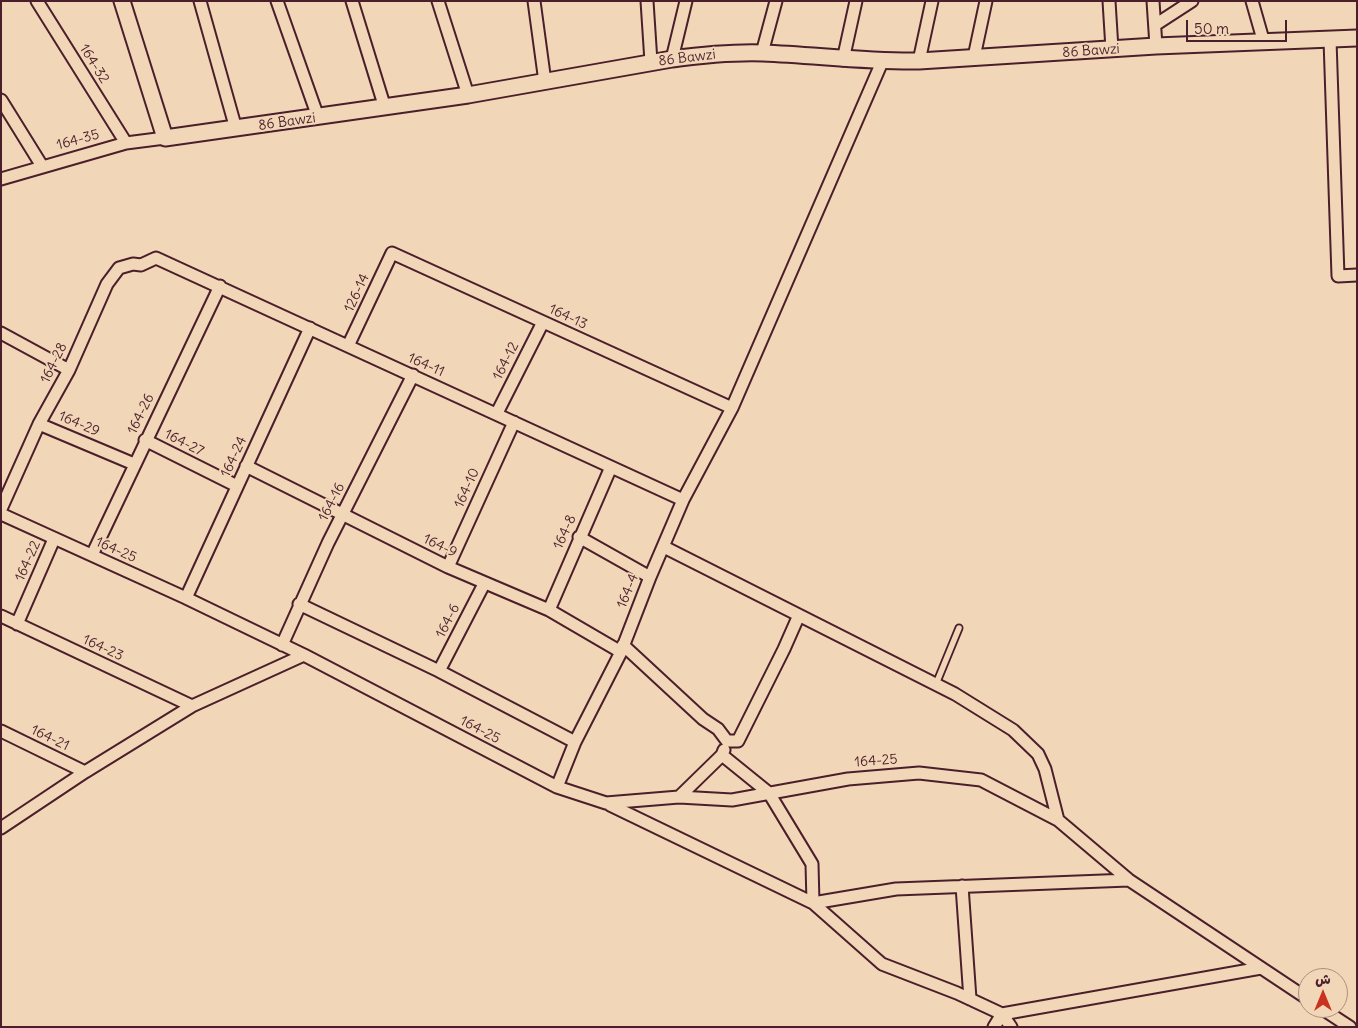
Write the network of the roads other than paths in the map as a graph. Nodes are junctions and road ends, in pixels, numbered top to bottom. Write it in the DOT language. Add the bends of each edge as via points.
graph roads {
  1 [pos="37,1"];
  2 [pos="122,1"];
  3 [pos="200,1"];
  4 [pos="277,1"];
  5 [pos="352,1"];
  6 [pos="438,1"];
  7 [pos="534,1"];
  8 [pos="647,1"];
  9 [pos="686,1"];
  10 [pos="776,1"];
  11 [pos="856,1"];
  12 [pos="932,1"];
  13 [pos="986,1"];
  14 [pos="1109,1"];
  15 [pos="1153,1"];
  16 [pos="1192,1"];
  17 [pos="1252,1"];
  18 [pos="1155,25"];
  19 [pos="1357,38"];
  20 [pos="1330,40"];
  21 [pos="1264,43"];
  22 [pos="1156,46"];
  23 [pos="1112,49"];
  24 [pos="762,53"];
  25 [pos="974,57"];
  26 [pos="672,58"];
  27 [pos="843,60"];
  28 [pos="919,61"];
  29 [pos="652,62"];
  30 [pos="882,62"];
  31 [pos="545,82"];
  32 [pos="468,95"];
  33 [pos="1,100"];
  34 [pos="385,108"];
  35 [pos="318,118"];
  36 [pos="236,129"];
  37 [pos="165,138"];
  38 [pos="126,143"];
  39 [pos="42,166"];
  40 [pos="1,179"];
  41 [pos="392,253"];
  42 [pos="156,258"];
  43 [pos="1357,276"];
  44 [pos="220,286"];
  45 [pos="543,322"];
  46 [pos="310,328"];
  47 [pos="1,333"];
  48 [pos="348,346"];
  49 [pos="69,370"];
  50 [pos="412,375"];
  51 [pos="732,408"];
  52 [pos="497,413"];
  53 [pos="514,422"];
  54 [pos="40,424"];
  55 [pos="145,440"];
  56 [pos="134,464"];
  57 [pos="246,466"];
  58 [pos="611,467"];
  59 [pos="237,486"];
  60 [pos="683,500"];
  61 [pos="1,509"];
  62 [pos="1,514"];
  63 [pos="342,515"];
  64 [pos="579,537"];
  65 [pos="54,539"];
  66 [pos="664,546"];
  67 [pos="92,555"];
  68 [pos="448,567"];
  69 [pos="650,577"];
  70 [pos="484,584"];
  71 [pos="186,598"];
  72 [pos="299,604"];
  73 [pos="549,610"];
  74 [pos="798,615"];
  75 [pos="1,616"];
  76 [pos="17,624"];
  77 [pos="958,628"];
  78 [pos="282,645"];
  79 [pos="622,649"];
  80 [pos="304,655"];
  81 [pos="439,671"];
  82 [pos="936,684"];
  83 [pos="192,706"];
  84 [pos="1,731"];
  85 [pos="727,741"];
  86 [pos="575,742"];
  87 [pos="722,755"];
  88 [pos="85,772"];
  89 [pos="557,787"];
  90 [pos="769,793"];
  91 [pos="679,797"];
  92 [pos="606,803"];
  93 [pos="1058,820"];
  94 [pos="1,828"];
  95 [pos="1128,880"];
  96 [pos="962,886"];
  97 [pos="813,903"];
  98 [pos="1261,968"];
  99 [pos="1298,992"];
  100 [pos="970,999"];
  101 [pos="1002,1014"];
  102 [pos="1336,1018"];
  103 [pos="994,1027"];
  104 [pos="1012,1027"];
  105 [pos="1350,1027"];
  1 -- 38 [label="street, 164-32"];
  2 -- 37 [label="street"];
  3 -- 36 [label="street"];
  4 -- 35 [label="street"];
  5 -- 34 [label="street"];
  6 -- 32 [label="street"];
  7 -- 31 [label="street"];
  8 -- 29 [label="street"];
  9 -- 26 [label="street"];
  10 -- 24 [label="street"];
  11 -- 27 [label="street"];
  12 -- 28 [label="street"];
  13 -- 25 [label="street"];
  14 -- 23 [label="street"];
  15 -- 18 [label="street"];
  16 -- 18 [label="street"];
  17 -- 21 [label="street"];
  18 -- 22 [label="street"];
  19 -- 20 [label="street, 86 Bawzi"];
  20 -- 21 [label="street, 86 Bawzi"];
  20 -- 43 [label="street" via="1338,276"];
  21 -- 22 [label="street, 86 Bawzi"];
  22 -- 23 [label="street, 86 Bawzi"];
  23 -- 25 [label="street, 86 Bawzi"];
  24 -- 26 [label="street, 86 Bawzi"];
  24 -- 27 [label="street, 86 Bawzi"];
  25 -- 28 [label="street, 86 Bawzi"];
  26 -- 29 [label="street, 86 Bawzi"];
  27 -- 30 [label="street, 86 Bawzi"];
  28 -- 30 [label="street, 86 Bawzi"];
  29 -- 31 [label="street, 86 Bawzi"];
  30 -- 51 [label="street, 164-4"];
  31 -- 32 [label="street, 86 Bawzi"];
  32 -- 34 [label="street, 86 Bawzi"];
  33 -- 39 [label="street"];
  34 -- 35 [label="street, 86 Bawzi"];
  35 -- 36 [label="street, 86 Bawzi"];
  36 -- 37 [label="street, 86 Bawzi"];
  37 -- 38 [label="street, 164-35"];
  38 -- 39 [label="street, 164-35"];
  39 -- 40 [label="street, 164-35"];
  41 -- 45 [label="street, 164-13"];
  41 -- 48 [label="street, 126-14"];
  42 -- 44 [label="street, 164-11"];
  42 -- 49 [label="street, 164-28" via="141,265 126,265 114,274"];
  44 -- 46 [label="street, 164-11"];
  44 -- 55 [label="street, 164-26"];
  45 -- 51 [label="street, 164-13"];
  45 -- 52 [label="street, 164-12"];
  46 -- 48 [label="street, 164-11"];
  46 -- 57 [label="street, 164-24"];
  47 -- 49 [label="street"];
  48 -- 50 [label="street, 164-11"];
  49 -- 54 [label="street, 164-28"];
  50 -- 52 [label="street, 164-11"];
  50 -- 63 [label="street, 164-16"];
  51 -- 60 [label="street, 164-4"];
  52 -- 53 [label="street, 164-11"];
  53 -- 58 [label="street, 164-11"];
  53 -- 68 [label="street, 164-10"];
  54 -- 56 [label="street, 164-29"];
  54 -- 61 [label="street, 164-28"];
  55 -- 56 [label="street, 164-26"];
  55 -- 59 [label="street, 164-27"];
  56 -- 67 [label="street, 164-26"];
  57 -- 59 [label="street, 164-24"];
  57 -- 63 [label="street, 164-9"];
  58 -- 60 [label="street, 164-11"];
  58 -- 64 [label="street, 164-8"];
  59 -- 71 [label="street, 164-24"];
  60 -- 66 [label="street, 164-4"];
  62 -- 65 [label="street, 164-25"];
  63 -- 68 [label="street, 164-9"];
  63 -- 72 [label="street, 164-16"];
  64 -- 69 [label="street"];
  64 -- 73 [label="street, 164-8"];
  65 -- 67 [label="street, 164-25"];
  65 -- 76 [label="street, 164-22"];
  66 -- 69 [label="street, 164-4"];
  66 -- 74 [label="street"];
  67 -- 71 [label="street, 164-25"];
  68 -- 70 [label="street, 164-9"];
  69 -- 79 [label="street, 164-4"];
  70 -- 73 [label="street, 164-9"];
  70 -- 81 [label="street, 164-6"];
  71 -- 78 [label="street, 164-25"];
  72 -- 78 [label="street, 164-16"];
  72 -- 81 [label="street"];
  73 -- 79 [label="street, 164-9"];
  74 -- 82 [label="street"];
  74 -- 85 [label="street" via="738,742"];
  75 -- 76 [label="street, 164-23"];
  76 -- 83 [label="street, 164-23"];
  77 -- 82 [label="lane"];
  78 -- 80 [label="street, 164-25"];
  79 -- 85 [label="street, 164-9" via="718,728"];
  79 -- 86 [label="street, 164-4"];
  80 -- 83 [label="street"];
  80 -- 89 [label="street, 164-25"];
  81 -- 86 [label="street"];
  82 -- 93 [label="street" via="987,713 1038,754"];
  83 -- 88 [label="street"];
  84 -- 88 [label="street, 164-21"];
  85 -- 87 [label="street"];
  86 -- 89 [label="street, 164-4"];
  87 -- 90 [label="street"];
  87 -- 91 [label="street"];
  88 -- 94 [label="street"];
  89 -- 92 [label="street, 164-25"];
  90 -- 91 [label="street, 164-25" via="732,800"];
  90 -- 93 [label="street, 164-25" via="848,779 919,773 982,780"];
  90 -- 97 [label="street" via="812,864"];
  91 -- 92 [label="street, 164-25"];
  92 -- 97 [label="street"];
  93 -- 95 [label="street"];
  95 -- 96 [label="street"];
  95 -- 98 [label="street"];
  96 -- 97 [label="street" via="896,889"];
  96 -- 100 [label="street"];
  97 -- 100 [label="street" via="882,964"];
  98 -- 99 [label="street"];
  98 -- 101 [label="street"];
  100 -- 101 [label="street"];
  101 -- 103 [label="street"];
  101 -- 104 [label="street"];
  102 -- 105 [label="street"];
}
